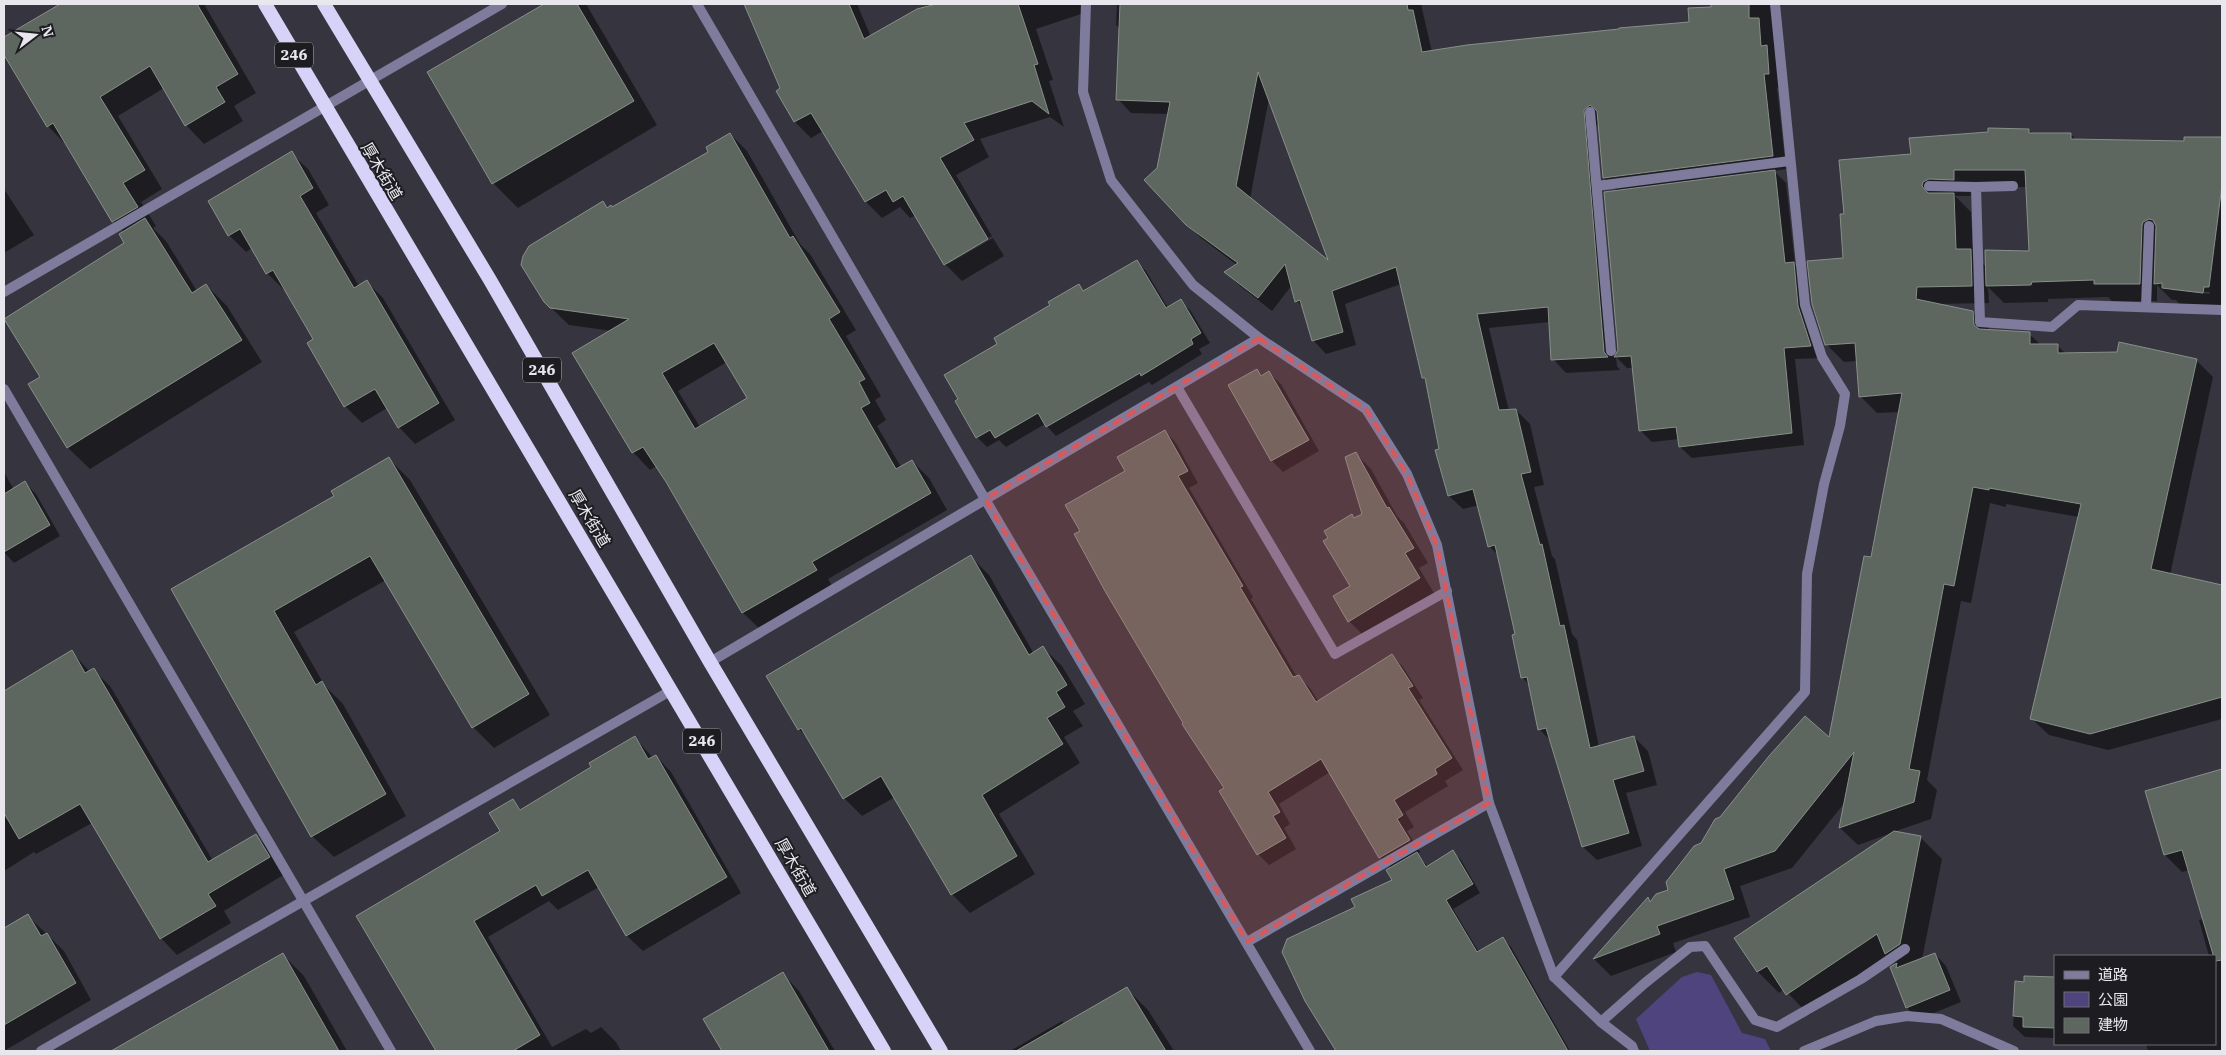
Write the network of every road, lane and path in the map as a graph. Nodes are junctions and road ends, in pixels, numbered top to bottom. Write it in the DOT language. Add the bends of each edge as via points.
graph roads {
  1 [pos="265,4"];
  2 [pos="324,4"];
  3 [pos="502,4"];
  4 [pos="697,4"];
  5 [pos="1086,4"];
  6 [pos="1775,4"];
  7 [pos="369,80"];
  8 [pos="324,106"];
  9 [pos="1590,112"];
  10 [pos="1790,161"];
  11 [pos="1597,186"];
  12 [pos="1929,186"];
  13 [pos="2013,186"];
  14 [pos="1976,187"];
  15 [pos="2148,226"];
  16 [pos="4,292"];
  17 [pos="2146,308"];
  18 [pos="2222,310"];
  19 [pos="1259,338"];
  20 [pos="1611,351"];
  21 [pos="1177,387"];
  22 [pos="4,389"];
  23 [pos="985,500"];
  24 [pos="1447,591"];
  25 [pos="710,662"];
  26 [pos="672,690"];
  27 [pos="1490,803"];
  28 [pos="303,902"];
  29 [pos="1247,942"];
  30 [pos="1905,949"];
  31 [pos="1554,977"];
  32 [pos="1601,1022"];
  33 [pos="41,1051"];
  34 [pos="391,1051"];
  35 [pos="884,1051"];
  36 [pos="941,1051"];
  37 [pos="1310,1051"];
  38 [pos="1634,1051"];
  39 [pos="1804,1051"];
  40 [pos="2014,1051"];
  1 -- 8 [label="highway, 厚木街道 / 246"];
  2 -- 7 [label="highway, 厚木街道 / 246"];
  3 -- 7 [label="street"];
  4 -- 23 [label="street"];
  5 -- 19 [label="street" via="1083,92 1111,180 1193,285"];
  6 -- 10 [label="street"];
  7 -- 8 [label="street"];
  7 -- 25 [label="highway, 厚木街道 / 246" via="495,288"];
  8 -- 16 [label="street"];
  8 -- 26 [label="highway, 厚木街道 / 246"];
  9 -- 11 [label="street"];
  10 -- 11 [label="street"];
  10 -- 31 [label="street" via="1806,305 1822,357 1845,394 1808,574 1805,692"];
  11 -- 20 [label="street"];
  12 -- 14 [label="street"];
  13 -- 14 [label="street"];
  14 -- 17 [label="street" via="1980,322 2052,327 2078,305"];
  15 -- 17 [label="street"];
  17 -- 18 [label="street"];
  19 -- 21 [label="street"];
  19 -- 24 [label="street" via="1366,409 1407,474 1437,545"];
  21 -- 23 [label="street"];
  21 -- 24 [label="street" via="1335,654"];
  22 -- 28 [label="street"];
  23 -- 25 [label="street"];
  23 -- 29 [label="street"];
  24 -- 27 [label="street"];
  25 -- 36 [label="highway, 厚木街道 / 246"];
  26 -- 28 [label="street"];
  26 -- 35 [label="highway, 厚木街道 / 246"];
  27 -- 29 [label="street"];
  27 -- 31 [label="street"];
  28 -- 33 [label="street"];
  28 -- 34 [label="street"];
  29 -- 37 [label="street"];
  30 -- 32 [label="street" via="1861,979 1777,1027 1755,1020 1705,946 1690,947"];
  31 -- 32 [label="street"];
  32 -- 38 [label="street"];
  39 -- 40 [label="street" via="1876,1021 1907,1016 1941,1019"];
}
